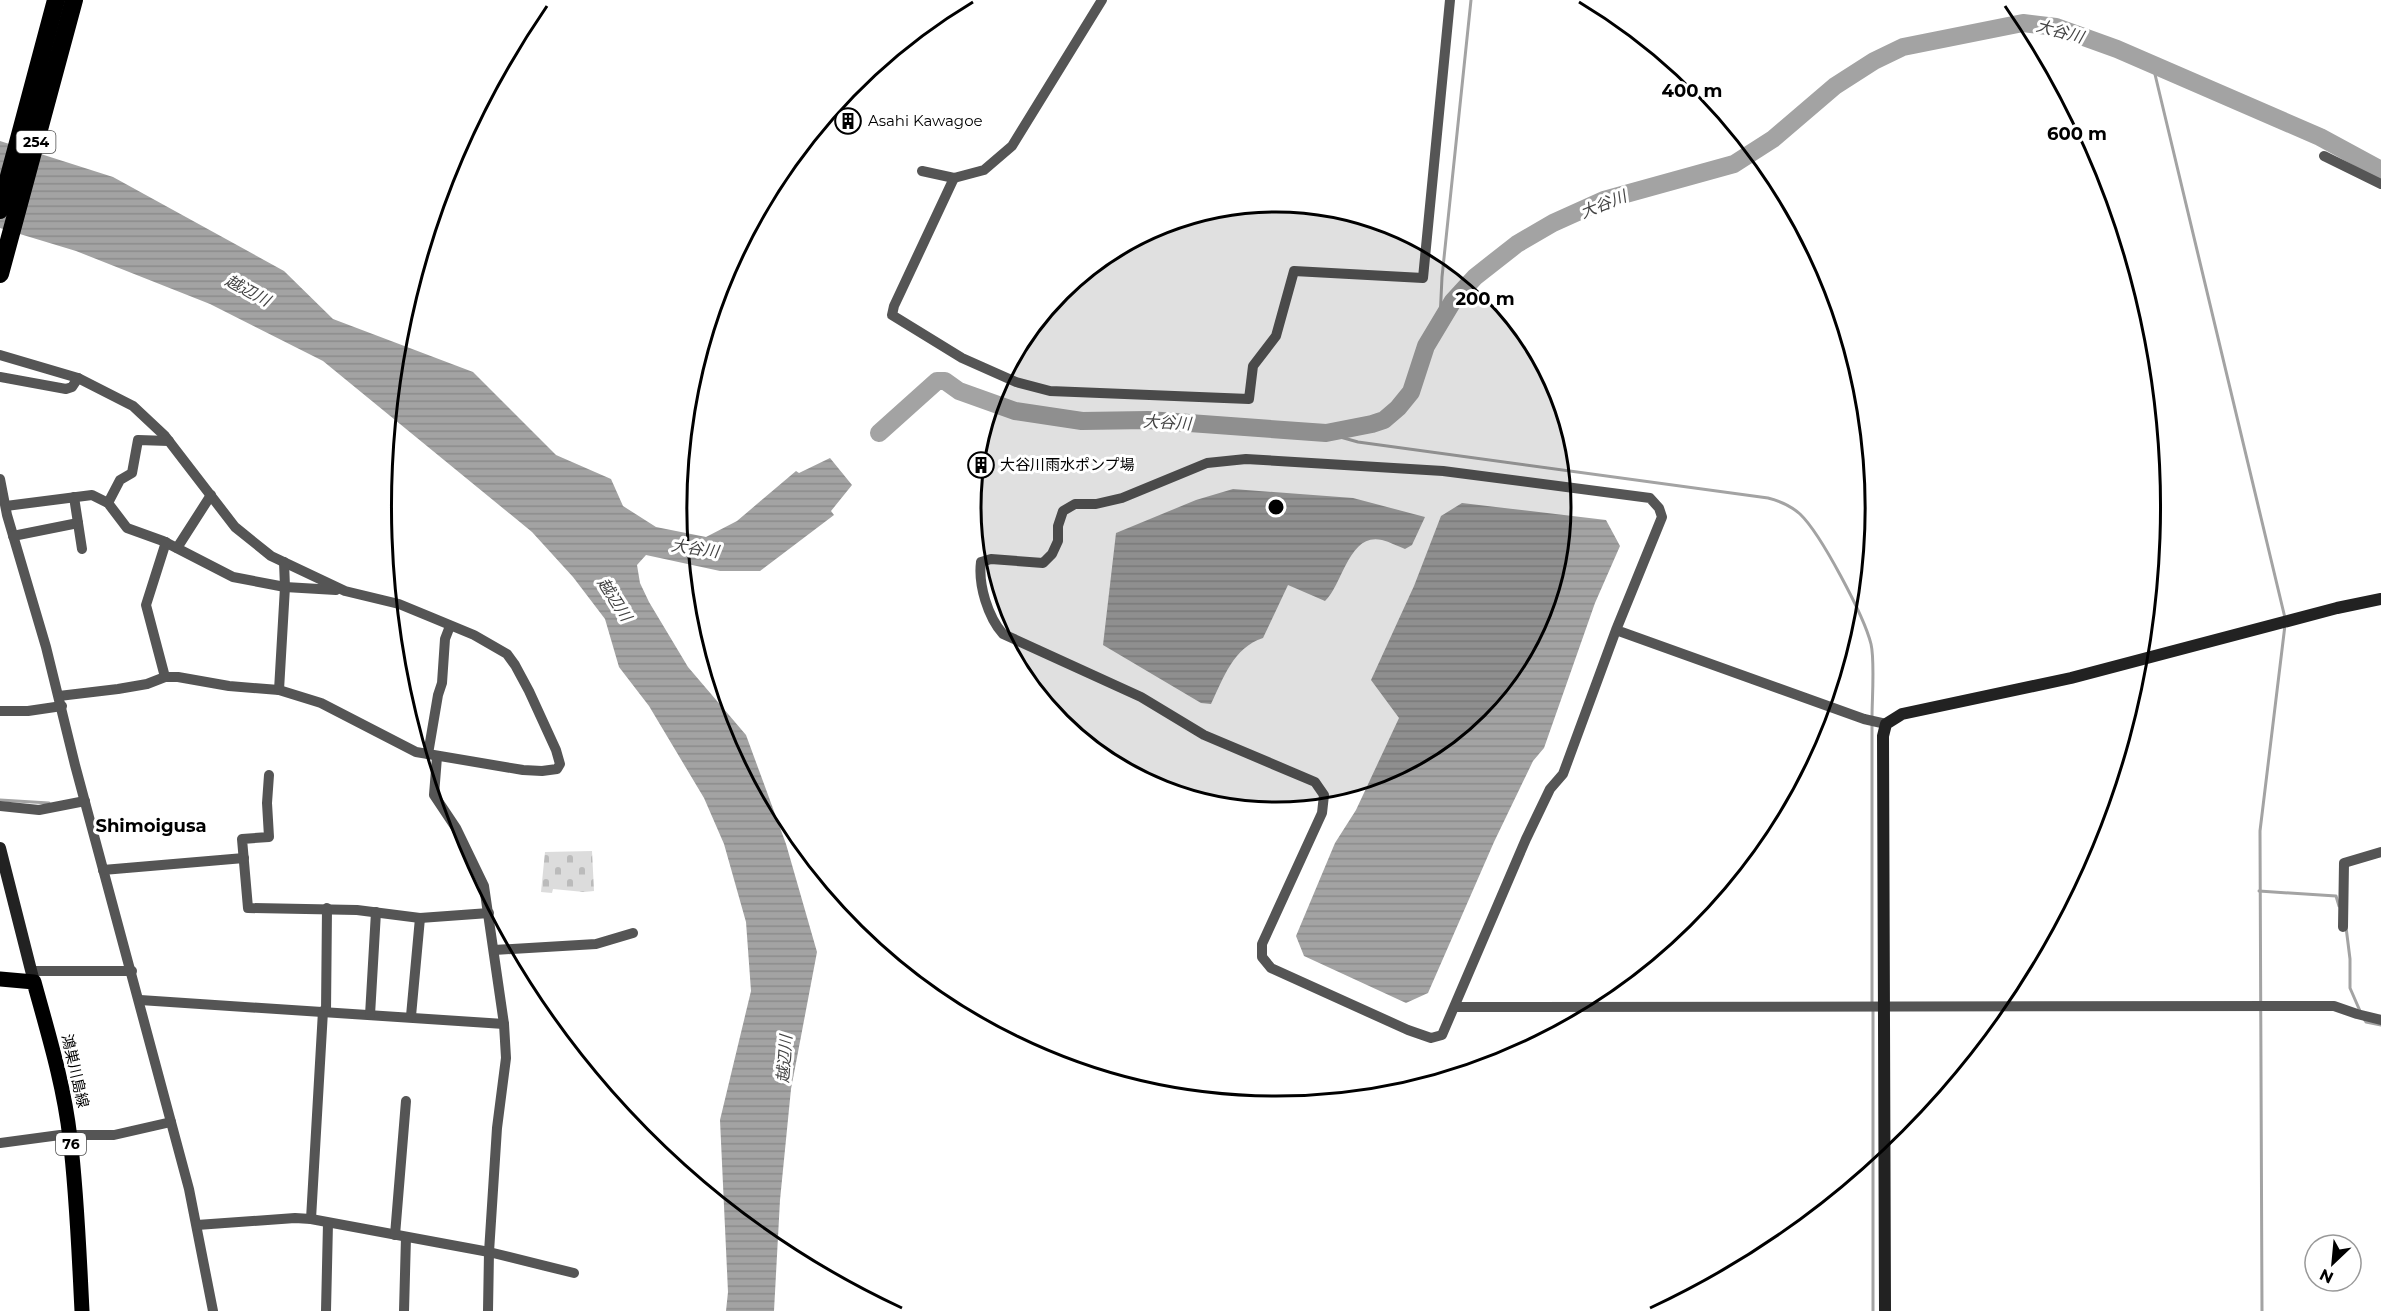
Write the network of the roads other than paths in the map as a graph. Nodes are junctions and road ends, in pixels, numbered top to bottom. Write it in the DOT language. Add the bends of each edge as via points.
graph roads {
  1 [pos="1102,0"];
  2 [pos="1450,0"];
  3 [pos="66,3"];
  4 [pos="2324,156"];
  5 [pos="922,171"];
  6 [pos="954,178"];
  7 [pos="2381,184"];
  8 [pos="0,210"];
  9 [pos="0,274"];
  10 [pos="0,355"];
  11 [pos="0,377"];
  12 [pos="78,378"];
  13 [pos="169,441"];
  14 [pos="0,479"];
  15 [pos="211,495"];
  16 [pos="74,497"];
  17 [pos="108,503"];
  18 [pos="4,513"];
  19 [pos="78,524"];
  20 [pos="13,536"];
  21 [pos="166,542"];
  22 [pos="177,548"];
  23 [pos="82,549"];
  24 [pos="284,562"];
  25 [pos="285,587"];
  26 [pos="345,591"];
  27 [pos="2381,599"];
  28 [pos="450,626"];
  29 [pos="1616,630"];
  30 [pos="165,677"];
  31 [pos="279,690"];
  32 [pos="60,701"];
  33 [pos="0,711"];
  34 [pos="1886,724"];
  35 [pos="432,756"];
  36 [pos="270,775"];
  37 [pos="85,801"];
  38 [pos="0,806"];
  39 [pos="0,848"];
  40 [pos="2381,852"];
  41 [pos="244,858"];
  42 [pos="103,870"];
  43 [pos="327,908"];
  44 [pos="376,912"];
  45 [pos="489,913"];
  46 [pos="420,918"];
  47 [pos="2343,927"];
  48 [pos="633,933"];
  49 [pos="494,950"];
  50 [pos="132,971"];
  51 [pos="33,976"];
  52 [pos="0,979"];
  53 [pos="140,1000"];
  54 [pos="1884,1006"];
  55 [pos="1455,1007"];
  56 [pos="325,1012"];
  57 [pos="370,1015"];
  58 [pos="411,1016"];
  59 [pos="2381,1020"];
  60 [pos="504,1024"];
  61 [pos="405,1101"];
  62 [pos="171,1122"];
  63 [pos="70,1135"];
  64 [pos="0,1143"];
  65 [pos="311,1220"];
  66 [pos="328,1222"];
  67 [pos="197,1225"];
  68 [pos="400,1236"];
  69 [pos="489,1252"];
  70 [pos="574,1273"];
  71 [pos="82,1311"];
  72 [pos="210,1311"];
  73 [pos="326,1311"];
  74 [pos="404,1311"];
  75 [pos="488,1311"];
  76 [pos="1885,1311"];
  1 -- 6 [label="street" via="1012,146 984,170"];
  2 -- 6 [label="street" via="1423,278 1294,271 1276,336 1253,366 1249,399 1050,391 1016,382 963,358 892,315"];
  3 -- 8 [label="highway, 254"];
  3 -- 9 [label="highway, 254"];
  4 -- 7 [label="street"];
  5 -- 6 [label="street"];
  10 -- 12 [label="street"];
  11 -- 12 [label="street" via="66,389"];
  12 -- 13 [label="street" via="133,406"];
  13 -- 15 [label="street"];
  13 -- 17 [label="street" via="138,440 132,473 120,480"];
  14 -- 18 [label="street"];
  15 -- 22 [label="street"];
  15 -- 24 [label="street" via="247,538"];
  16 -- 17 [label="street" via="92,495"];
  16 -- 18 [label="street"];
  16 -- 19 [label="street"];
  17 -- 21 [label="street" via="127,528"];
  18 -- 20 [label="street"];
  19 -- 20 [label="street"];
  19 -- 23 [label="street"];
  20 -- 32 [label="street"];
  21 -- 22 [label="street"];
  21 -- 30 [label="street" via="146,605"];
  22 -- 25 [label="street" via="233,577"];
  24 -- 25 [label="street"];
  24 -- 26 [label="street"];
  25 -- 26 [label="street"];
  25 -- 31 [label="street"];
  26 -- 28 [label="street" via="399,604"];
  27 -- 34 [label="street" via="2071,678 1902,714"];
  28 -- 35 [label="street" via="445,639"];
  28 -- 35 [label="street" via="507,654 560,764 552,770 523,771"];
  29 -- 34 [label="street" via="1864,720"];
  29 -- 55 [label="street" via="1563,774 1550,789 1526,840"];
  29 -- 55 [label="street" via="1662,517 1650,498 1443,471 1246,459 1207,463 1122,498 1074,504 1063,511 1058,541 1043,563 991,559 981,562 982,586 1003,634 1141,697 1204,735 1315,782 1324,795 1322,813 1262,944 1262,957 1271,968 1431,1038 1442,1035"];
  30 -- 31 [label="street"];
  30 -- 32 [label="street"];
  31 -- 35 [label="street" via="321,703 406,747"];
  32 -- 33 [label="street" via="28,711"];
  32 -- 37 [label="street"];
  34 -- 54 [label="street"];
  35 -- 45 [label="street" via="434,795 456,828 484,886"];
  36 -- 41 [label="street" via="269,837 242,839"];
  37 -- 38 [label="street" via="39,810"];
  37 -- 42 [label="street"];
  39 -- 51 [label="street"];
  40 -- 47 [label="street" via="2344,863"];
  41 -- 42 [label="street"];
  41 -- 43 [label="street" via="248,908"];
  42 -- 50 [label="street"];
  43 -- 44 [label="street"];
  43 -- 56 [label="street"];
  44 -- 46 [label="street"];
  44 -- 57 [label="street"];
  45 -- 46 [label="street"];
  45 -- 49 [label="street"];
  46 -- 58 [label="street"];
  48 -- 49 [label="street" via="596,944"];
  49 -- 60 [label="street"];
  50 -- 51 [label="street"];
  50 -- 53 [label="street"];
  51 -- 52 [label="main road"];
  51 -- 63 [label="main road, 鴻巣川島線 / 76"];
  53 -- 56 [label="street"];
  53 -- 62 [label="street"];
  54 -- 55 [label="street"];
  54 -- 59 [label="street" via="2334,1006"];
  54 -- 76 [label="street"];
  56 -- 57 [label="street"];
  56 -- 65 [label="street"];
  57 -- 58 [label="street"];
  58 -- 60 [label="street"];
  60 -- 69 [label="street" via="506,1058 496,1128"];
  61 -- 68 [label="street"];
  62 -- 63 [label="street" via="114,1135"];
  62 -- 67 [label="street"];
  63 -- 64 [label="street"];
  63 -- 71 [label="main road, 鴻巣川島線 / 76"];
  65 -- 66 [label="street"];
  65 -- 67 [label="street"];
  66 -- 68 [label="street"];
  66 -- 73 [label="street"];
  67 -- 72 [label="street"];
  68 -- 69 [label="street"];
  68 -- 74 [label="street"];
  69 -- 70 [label="street"];
  69 -- 75 [label="street"];
}
